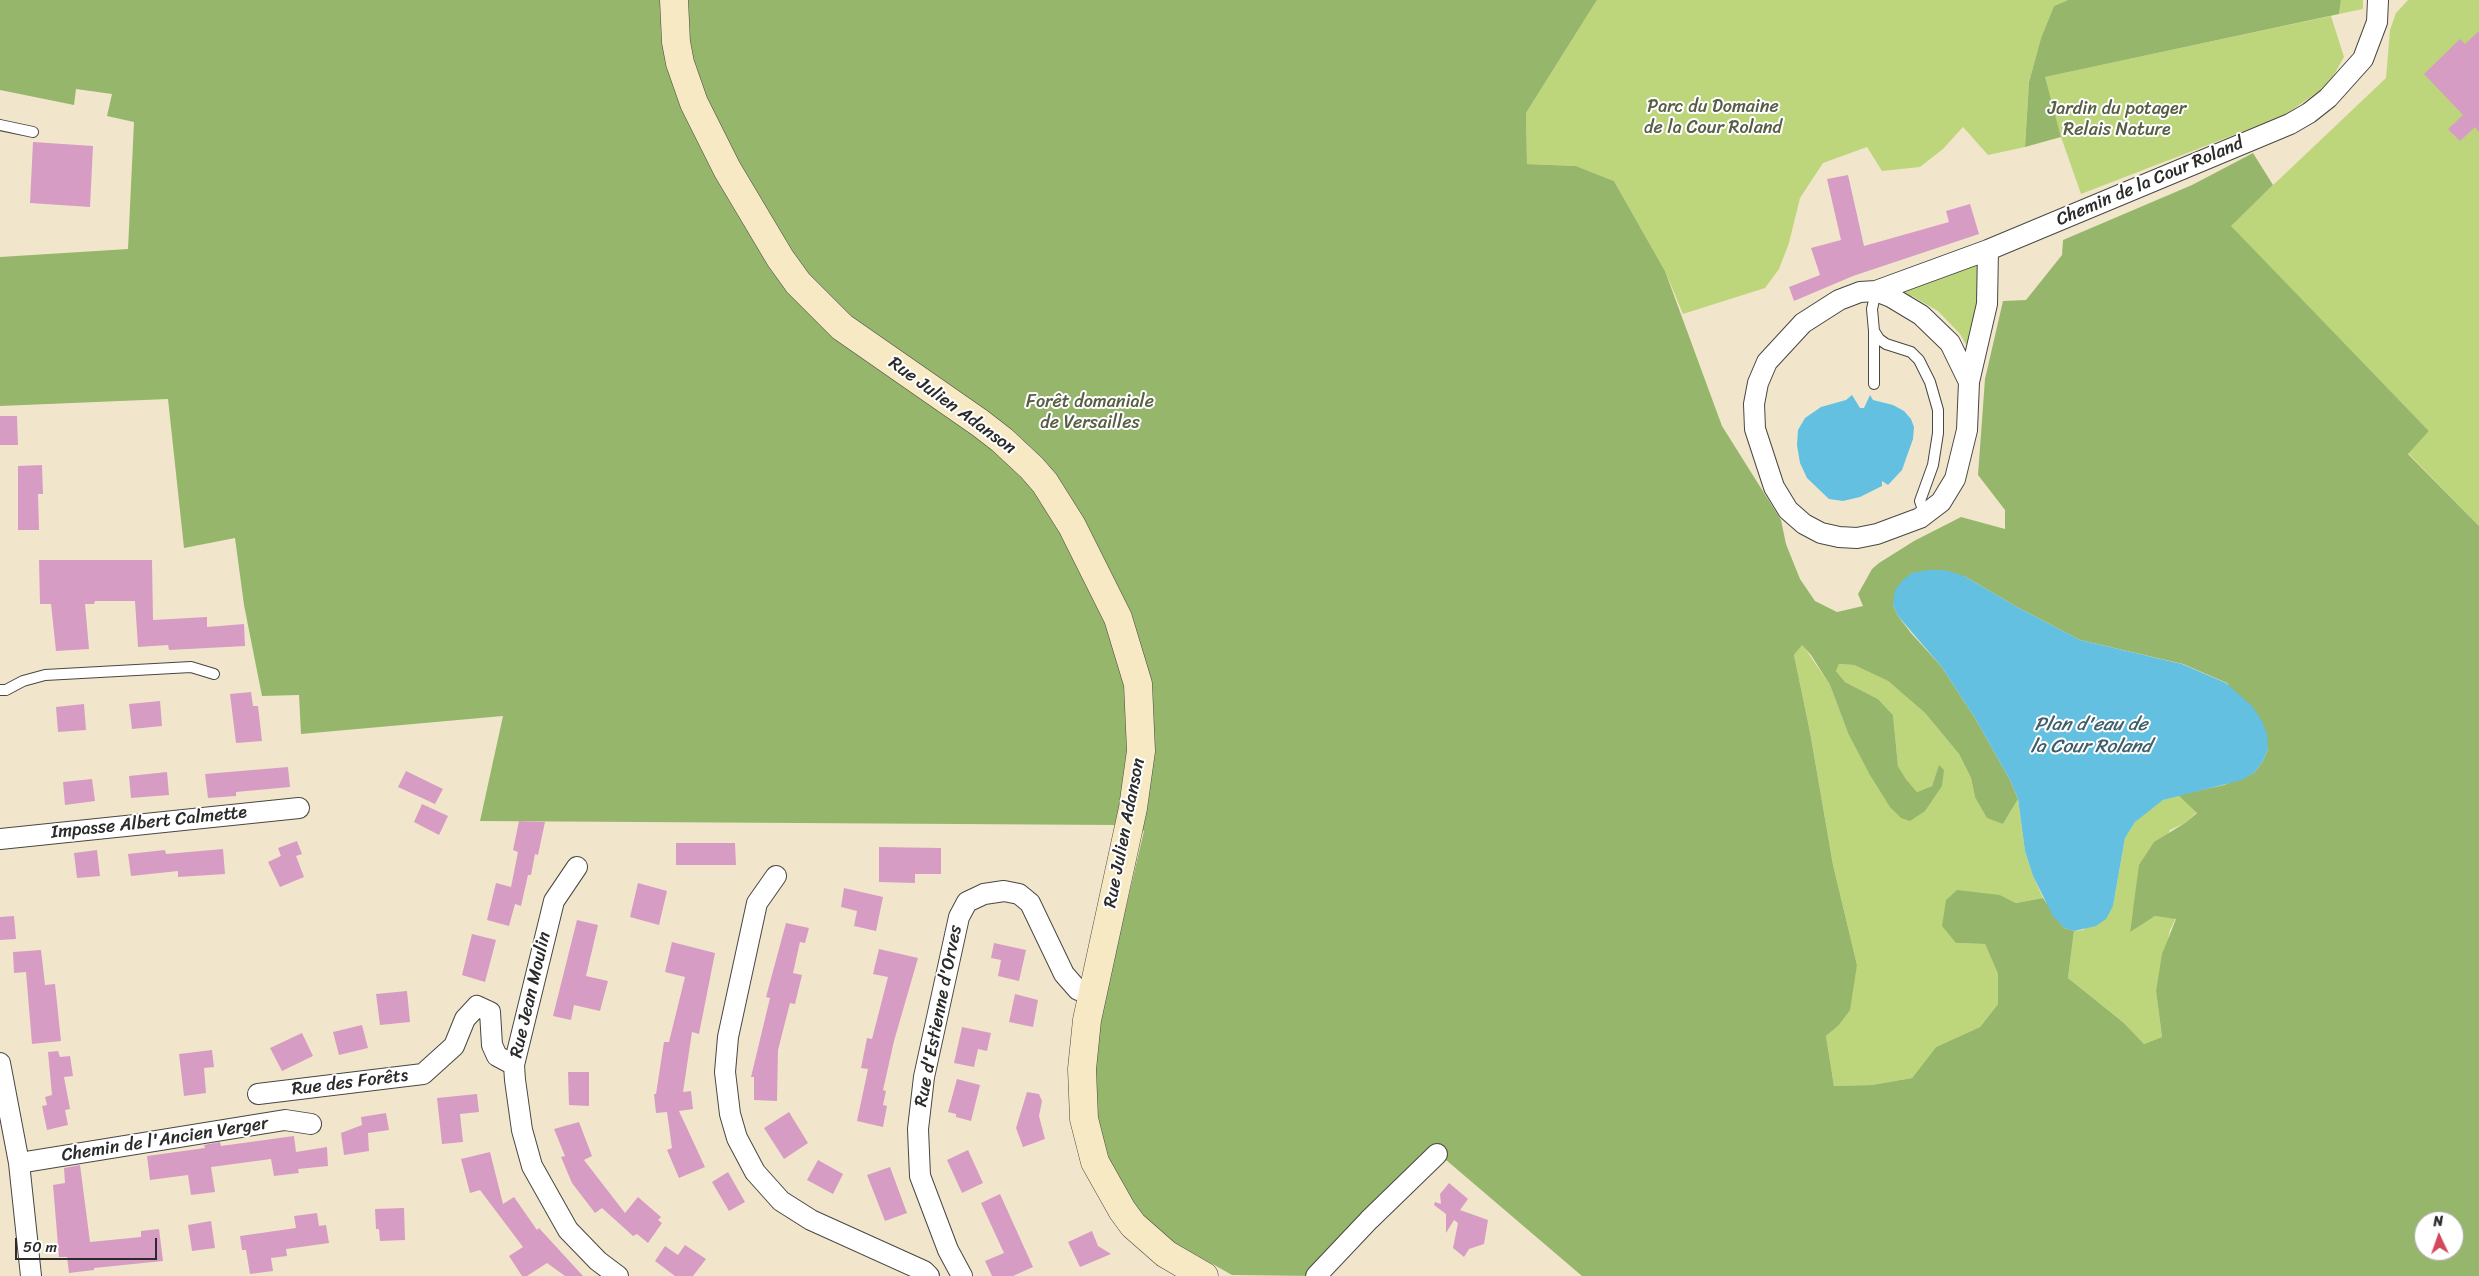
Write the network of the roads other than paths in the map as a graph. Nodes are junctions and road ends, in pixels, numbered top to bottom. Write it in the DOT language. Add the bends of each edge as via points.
graph roads {
  1 [pos="674,0"];
  2 [pos="2378,0"];
  3 [pos="2389,0"];
  4 [pos="2377,22"];
  5 [pos="0,125"];
  6 [pos="33,132"];
  7 [pos="1988,250"];
  8 [pos="1868,291"];
  9 [pos="1874,331"];
  10 [pos="1969,382"];
  11 [pos="1874,384"];
  12 [pos="1925,515"];
  13 [pos="214,674"];
  14 [pos="0,690"];
  15 [pos="299,808"];
  16 [pos="0,839"];
  17 [pos="577,867"];
  18 [pos="776,876"];
  19 [pos="1092,994"];
  20 [pos="514,1064"];
  21 [pos="1,1068"];
  22 [pos="258,1094"];
  23 [pos="310,1124"];
  24 [pos="1437,1154"];
  25 [pos="19,1163"];
  26 [pos="31,1276"];
  27 [pos="618,1276"];
  28 [pos="929,1276"];
  29 [pos="962,1276"];
  30 [pos="1204,1276"];
  31 [pos="1316,1276"];
  1 -- 19 [label="main road, Rue Julien Adanson" via="679,56 694,103 727,169 780,258 798,282 842,327 980,423 1032,468 1072,526 1118,618 1138,684 1141,751 1133,808"];
  2 -- 4 [label="street, Chemin de la Cour Roland"];
  3 -- 4 [label="lane"];
  4 -- 7 [label="street, Chemin de la Cour Roland" via="2363,59 2328,98 2309,113 2290,124"];
  5 -- 6 [label="lane"];
  7 -- 8 [label="street, Chemin de la Cour Roland"];
  7 -- 10 [label="street, Chemin de la Cour Roland" via="1987,304"];
  8 -- 9 [label="lane"];
  8 -- 10 [label="street" via="1891,297 1921,315 1950,344"];
  8 -- 12 [label="street, Chemin de la Cour Roland" via="1838,300 1804,323 1767,362 1754,404 1755,429 1774,487 1788,510 1821,533 1857,538 1899,527"];
  9 -- 11 [label="lane"];
  9 -- 12 [label="lane" via="1886,344 1911,352 1924,369 1935,398 1938,433 1932,471 1920,501"];
  10 -- 12 [label="street, Chemin de la Cour Roland" via="1967,430 1954,479 1941,502"];
  13 -- 14 [label="lane" via="191,667 45,675"];
  15 -- 16 [label="street, Impasse Albert Calmette"];
  17 -- 20 [label="street, Rue Jean Moulin" via="554,900"];
  18 -- 28 [label="street" via="757,903 728,1037 725,1072 730,1114 737,1138 755,1172 781,1201 811,1220"];
  19 -- 29 [label="street, Rue d'Estienne d'Orves" via="1078,990 1064,974 1030,903 1019,894 1004,891 984,894 967,902 954,936 924,1077 918,1129 920,1176 948,1250"];
  19 -- 30 [label="main road, Rue Julien Adanson" via="1084,1045 1082,1098 1095,1162 1114,1200 1133,1225 1166,1254"];
  20 -- 22 [label="street, Rue des Forêts" via="497,1056 492,1045 490,1012 477,1006 464,1019 454,1046 423,1074"];
  20 -- 27 [label="street, Rue Jean Moulin" via="522,1130 532,1166 568,1230 598,1261"];
  21 -- 25 [label="street"];
  23 -- 25 [label="street, Chemin de l'Ancien Verger" via="285,1120"];
  24 -- 31 [label="street"];
  25 -- 26 [label="street"];
}
